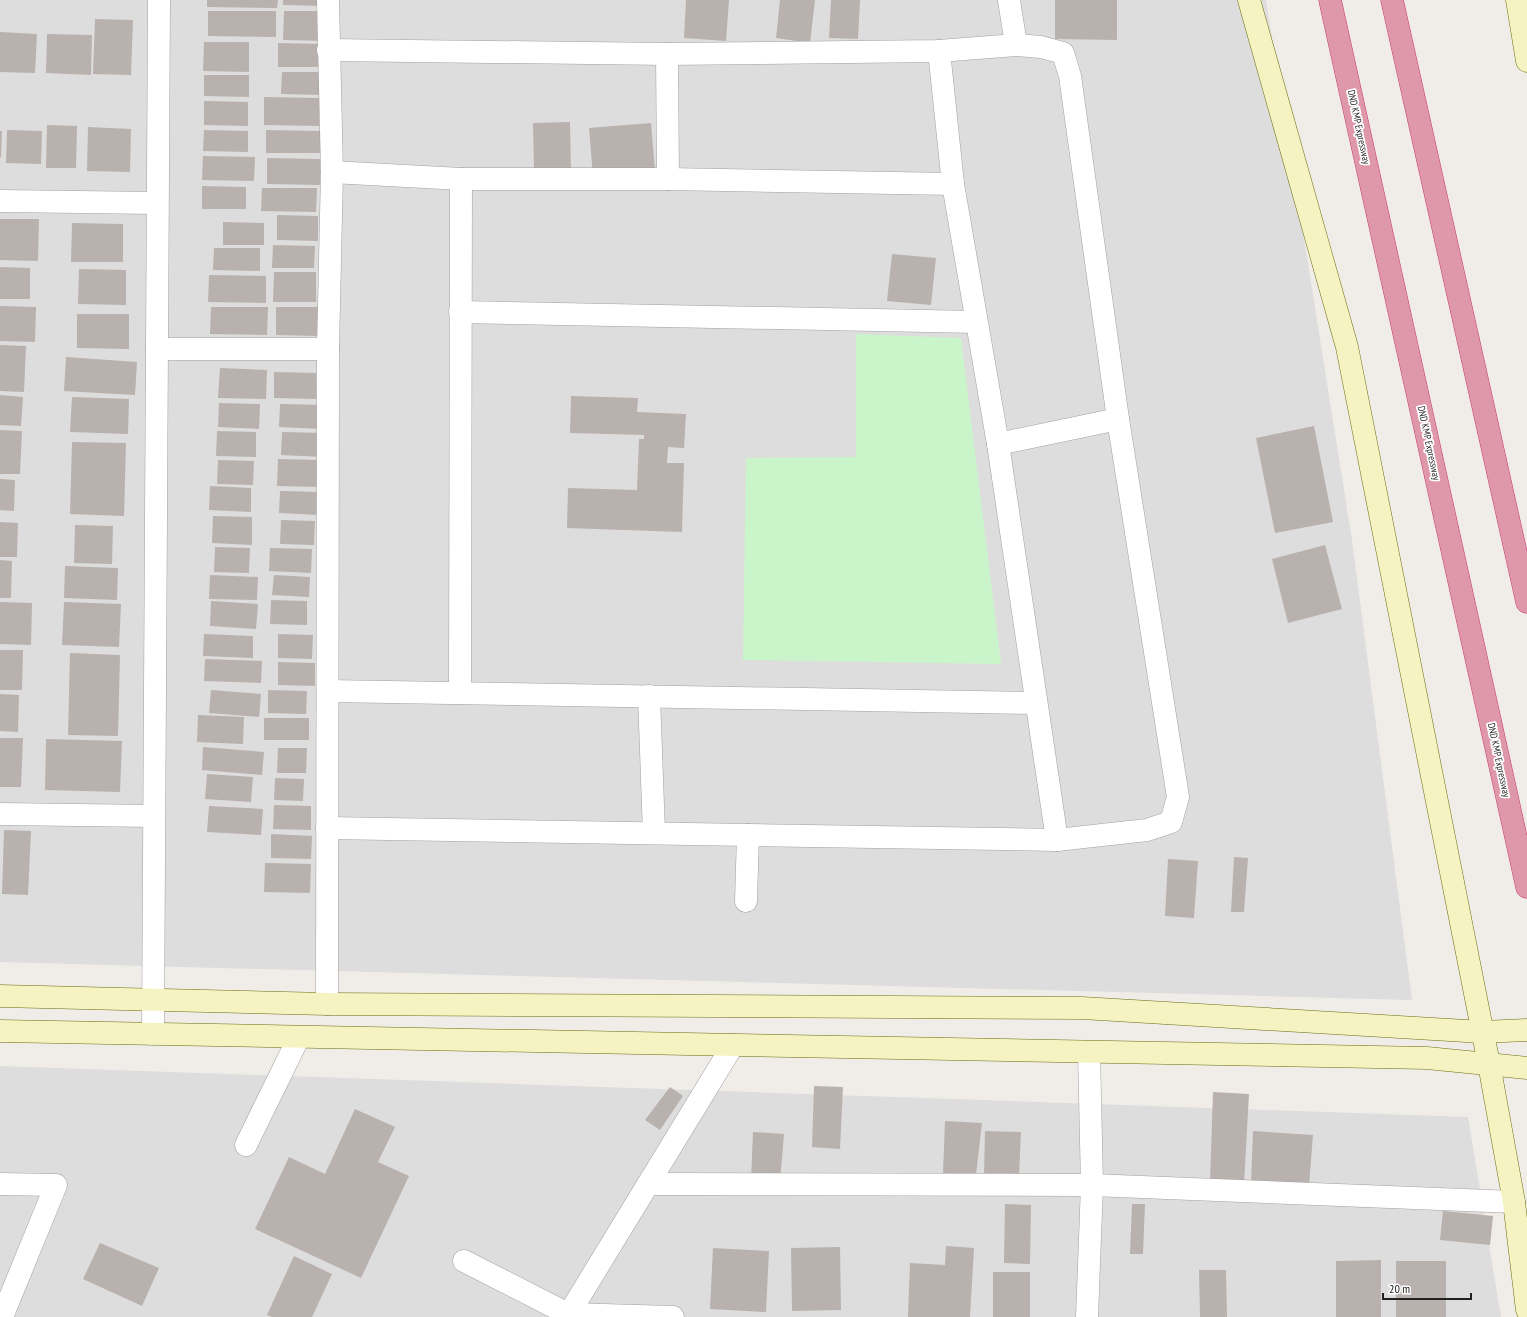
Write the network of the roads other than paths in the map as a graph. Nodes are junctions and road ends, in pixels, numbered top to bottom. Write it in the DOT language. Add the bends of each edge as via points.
graph roads {
  1 [pos="159,0"];
  2 [pos="328,0"];
  3 [pos="1009,0"];
  4 [pos="1249,0"];
  5 [pos="1330,0"];
  6 [pos="1392,0"];
  7 [pos="1518,0"];
  8 [pos="1016,45"];
  9 [pos="328,50"];
  10 [pos="938,51"];
  11 [pos="667,54"];
  12 [pos="1527,61"];
  13 [pos="332,172"];
  14 [pos="461,179"];
  15 [pos="668,179"];
  16 [pos="953,184"];
  17 [pos="0,201"];
  18 [pos="157,203"];
  19 [pos="460,312"];
  20 [pos="976,322"];
  21 [pos="157,349"];
  22 [pos="328,349"];
  23 [pos="1118,419"];
  24 [pos="998,444"];
  25 [pos="1527,602"];
  26 [pos="328,691"];
  27 [pos="460,693"];
  28 [pos="649,696"];
  29 [pos="1036,703"];
  30 [pos="0,814"];
  31 [pos="154,816"];
  32 [pos="327,828"];
  33 [pos="654,833"];
  34 [pos="748,835"];
  35 [pos="1057,840"];
  36 [pos="1527,887"];
  37 [pos="746,901"];
  38 [pos="0,996"];
  39 [pos="153,999"];
  40 [pos="327,1004"];
  41 [pos="1527,1030"];
  42 [pos="0,1031"];
  43 [pos="1482,1032"];
  44 [pos="153,1034"];
  45 [pos="299,1037"];
  46 [pos="733,1045"];
  47 [pos="1089,1052"];
  48 [pos="1489,1064"];
  49 [pos="1527,1068"];
  50 [pos="246,1145"];
  51 [pos="0,1184"];
  52 [pos="648,1184"];
  53 [pos="1092,1186"];
  54 [pos="1514,1202"];
  55 [pos="464,1261"];
  56 [pos="1527,1310"];
  57 [pos="568,1316"];
  58 [pos="2,1317"];
  59 [pos="673,1317"];
  60 [pos="1087,1317"];
  1 -- 18 [label="street"];
  2 -- 9 [label="street"];
  3 -- 8 [label="street"];
  4 -- 43 [label="main road" via="1347,348"];
  5 -- 36 [label="highway, DND KMP Expressway"];
  6 -- 25 [label="highway"];
  7 -- 12 [label="main road"];
  8 -- 10 [label="street"];
  8 -- 23 [label="street" via="1041,47 1063,53 1070,76"];
  9 -- 11 [label="street"];
  9 -- 13 [label="street"];
  10 -- 11 [label="street"];
  10 -- 16 [label="street"];
  11 -- 15 [label="street"];
  13 -- 14 [label="street"];
  13 -- 22 [label="street"];
  14 -- 15 [label="street"];
  14 -- 19 [label="street"];
  15 -- 16 [label="street"];
  16 -- 20 [label="street"];
  17 -- 18 [label="street"];
  18 -- 21 [label="street"];
  19 -- 20 [label="street"];
  19 -- 27 [label="street"];
  20 -- 24 [label="street"];
  21 -- 22 [label="street"];
  21 -- 31 [label="street"];
  22 -- 26 [label="street"];
  23 -- 24 [label="street"];
  23 -- 35 [label="street" via="1178,797 1171,822 1147,830"];
  24 -- 29 [label="street"];
  26 -- 27 [label="street"];
  26 -- 32 [label="street"];
  27 -- 28 [label="street"];
  28 -- 29 [label="street"];
  28 -- 33 [label="street"];
  29 -- 35 [label="street"];
  30 -- 31 [label="street"];
  31 -- 39 [label="street"];
  32 -- 33 [label="street"];
  32 -- 40 [label="street"];
  33 -- 34 [label="street"];
  34 -- 35 [label="street"];
  34 -- 37 [label="street"];
  38 -- 39 [label="main road"];
  39 -- 40 [label="main road"];
  39 -- 44 [label="street"];
  40 -- 43 [label="main road" via="1082,1008"];
  41 -- 43 [label="main road"];
  42 -- 44 [label="main road"];
  43 -- 48 [label="main road"];
  44 -- 45 [label="main road"];
  45 -- 46 [label="main road"];
  45 -- 50 [label="street"];
  46 -- 47 [label="main road"];
  46 -- 52 [label="street"];
  47 -- 48 [label="main road" via="1427,1058"];
  47 -- 53 [label="street"];
  48 -- 49 [label="main road"];
  48 -- 54 [label="main road"];
  51 -- 58 [label="street" via="56,1185"];
  52 -- 53 [label="street"];
  52 -- 57 [label="street"];
  53 -- 54 [label="street"];
  53 -- 60 [label="street"];
  54 -- 56 [label="main road"];
  55 -- 57 [label="street"];
  57 -- 59 [label="street"];
}
